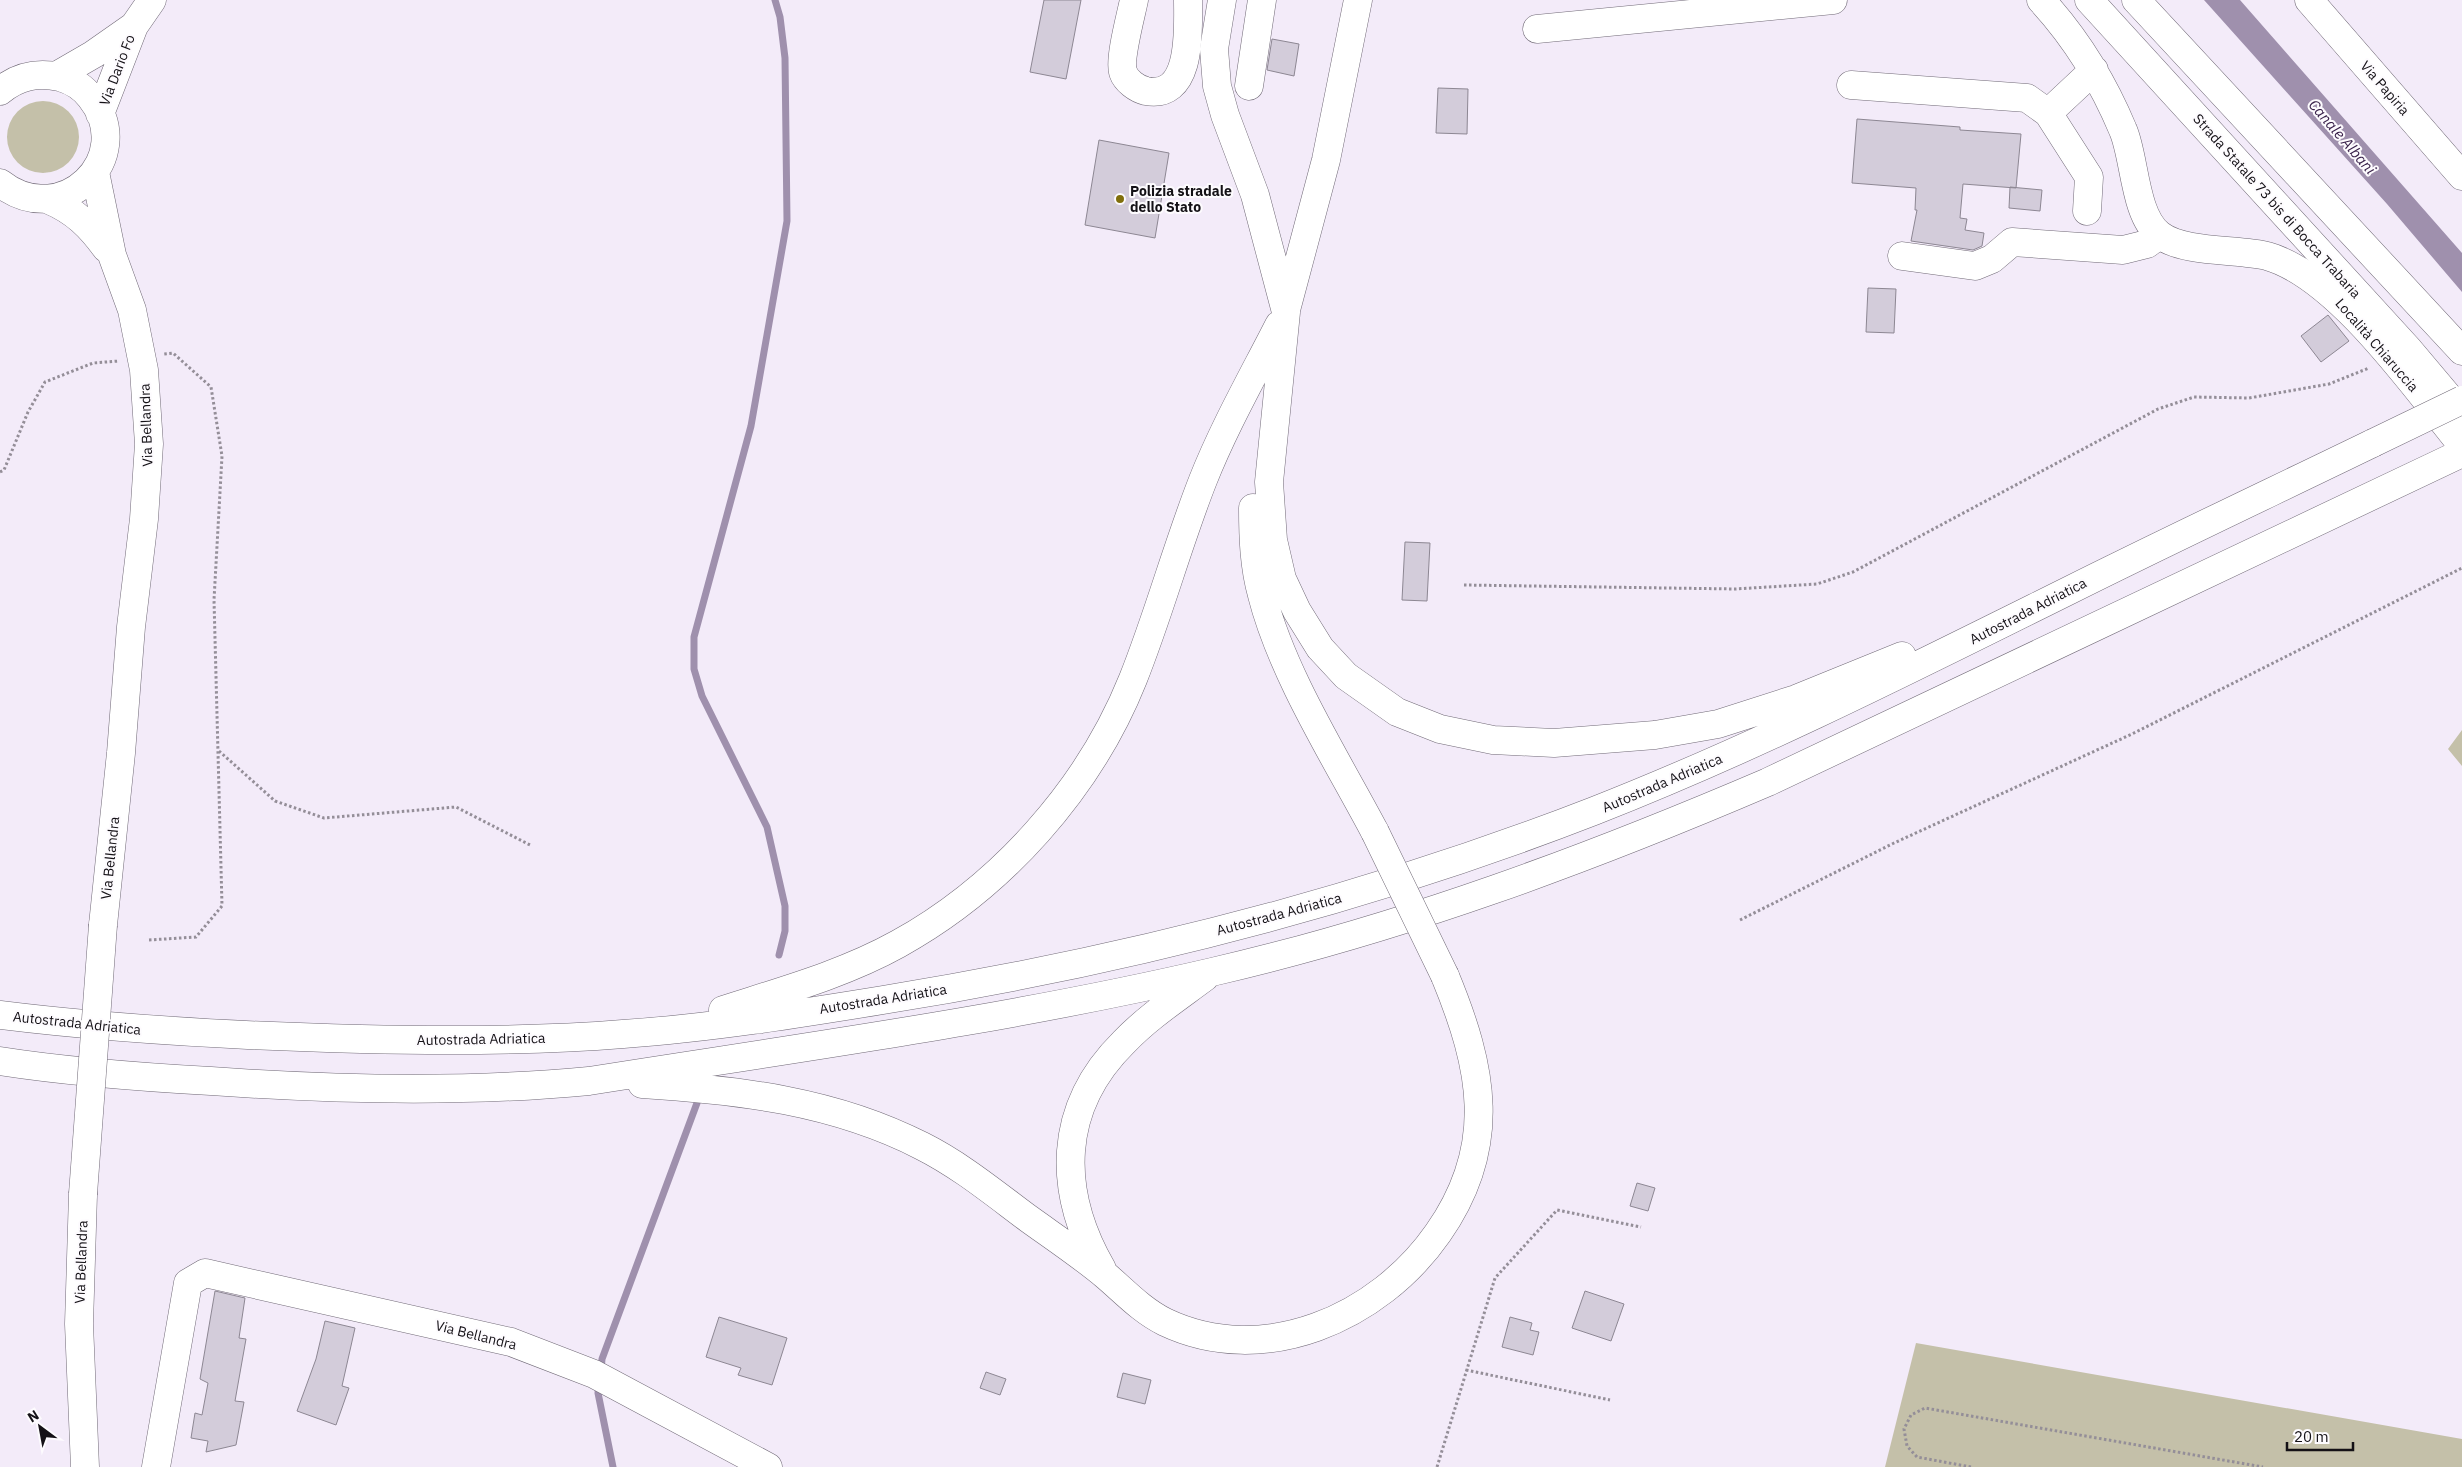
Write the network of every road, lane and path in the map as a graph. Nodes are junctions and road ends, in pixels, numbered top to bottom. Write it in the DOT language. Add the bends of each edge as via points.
graph roads {
  1 [pos="152,0"];
  2 [pos="1134,0"];
  3 [pos="1188,0"];
  4 [pos="1222,0"];
  5 [pos="1262,0"];
  6 [pos="1358,0"];
  7 [pos="1833,0"];
  8 [pos="2041,0"];
  9 [pos="2090,0"];
  10 [pos="2136,0"];
  11 [pos="2312,1"];
  12 [pos="134,26"];
  13 [pos="1537,29"];
  14 [pos="0,64"];
  15 [pos="2094,70"];
  16 [pos="27,76"];
  17 [pos="56,76"];
  18 [pos="1851,85"];
  19 [pos="1249,86"];
  20 [pos="0,91"];
  21 [pos="2048,113"];
  22 [pos="100,114"];
  23 [pos="95,172"];
  24 [pos="2462,176"];
  25 [pos="0,183"];
  26 [pos="49,200"];
  27 [pos="2087,211"];
  28 [pos="2160,235"];
  29 [pos="112,255"];
  30 [pos="1902,256"];
  31 [pos="1286,312"];
  32 [pos="2462,352"];
  33 [pos="142,358"];
  34 [pos="2392,359"];
  35 [pos="2462,400"];
  36 [pos="2462,413"];
  37 [pos="2462,445"];
  38 [pos="2462,453"];
  39 [pos="0,472"];
  40 [pos="2462,568"];
  41 [pos="1464,585"];
  42 [pos="2077,586"];
  43 [pos="219,750"];
  44 [pos="532,846"];
  45 [pos="1740,920"];
  46 [pos="149,940"];
  47 [pos="1211,972"];
  48 [pos="0,1014"];
  49 [pos="652,1032"];
  50 [pos="0,1061"];
  51 [pos="589,1080"];
  52 [pos="1642,1227"];
  53 [pos="1105,1275"];
  54 [pos="1466,1370"];
  55 [pos="1610,1400"];
  56 [pos="85,1467"];
  57 [pos="156,1467"];
  58 [pos="768,1467"];
  59 [pos="1437,1467"];
  60 [pos="1971,1467"];
  61 [pos="2263,1467"];
  1 -- 12 [label="main road, Via Dario Fo"];
  2 -- 3 [label="main road" via="1123,72 1141,89 1155,91 1170,86 1180,74 1188,38"];
  4 -- 31 [label="main road" via="1214,49 1217,86 1255,195"];
  5 -- 19 [label="main road"];
  6 -- 31 [label="main road" via="1326,160"];
  7 -- 13 [label="main road"];
  8 -- 15 [label="main road"];
  9 -- 36 [label="main road, Strada Statale 73 bis di Bocca Trabaria" via="2409,350"];
  10 -- 32 [label="main road"];
  11 -- 24 [label="main road, Via Papiria"];
  12 -- 17 [label="main road, Via Dario Fo"];
  12 -- 22 [label="main road, Via Dario Fo"];
  14 -- 16 [label="main road, Via Bellandra"];
  15 -- 21 [label="main road"];
  15 -- 28 [label="main road" via="2124,132 2137,191 2149,220"];
  16 -- 17 [label="main road, Via Bellandra"];
  16 -- 20 [label="main road, Via Bellandra"];
  17 -- 22 [label="main road, Via Bellandra" via="86,91"];
  18 -- 21 [label="main road" via="2027,98"];
  21 -- 27 [label="main road" via="2089,177"];
  22 -- 23 [label="main road, Via Bellandra" via="105,139"];
  23 -- 26 [label="main road, Via Bellandra" via="82,186"];
  23 -- 29 [label="main road, Via Bellandra"];
  25 -- 26 [label="main road, Via Bellandra" via="30,199"];
  26 -- 29 [label="main road, Via Bellandra" via="82,218"];
  28 -- 30 [label="main road" via="2147,244 2123,250 2012,242 1992,259 1975,266"];
  28 -- 34 [label="main road, Località Chiaruccia" via="2177,242 2267,256 2304,273 2337,298"];
  29 -- 33 [label="main road, Via Bellandra" via="132,310"];
  31 -- 42 [label="main road" via="1268,495 1282,580 1308,631 1332,662 1357,685 1397,712 1428,725 1478,738 1530,743 1655,736 1702,728 1796,699"];
  31 -- 49 [label="main road" via="1204,477 1125,697 1085,769 1046,820 1004,866 964,900 896,945 816,980"];
  31 -- 53 [label="main road, bridge" via="1255,477 1253,519 1258,576 1266,611 1289,667 1375,832 1445,976 1465,1026 1479,1096 1476,1145 1465,1184 1448,1219 1423,1253 1398,1278 1358,1309 1319,1328 1280,1337 1245,1340 1210,1336 1164,1321"];
  33 -- 39 [label="path" via="93,363 45,382 28,412 4,470"];
  33 -- 43 [label="path" via="173,353 211,387 222,456 214,600"];
  33 -- 56 [label="main road, Via Bellandra, bridge" via="150,444 103,925 83,1194 79,1324"];
  34 -- 37 [label="main road, Località Chiaruccia"];
  34 -- 41 [label="path" via="2329,384 2249,398 2194,397 2158,409 1853,572 1817,584 1735,589"];
  35 -- 42 [label="main road, Autostrada Adriatica, bridge"];
  38 -- 47 [label="main road" via="1768,782 1668,824 1457,902 1342,938"];
  40 -- 45 [label="path" via="2132,734 1894,843"];
  42 -- 49 [label="main road, Autostrada Adriatica" via="1871,690 1725,756 1594,811 1430,870 1259,920 1050,970 844,1006"];
  43 -- 44 [label="path" via="275,801 324,818 456,807"];
  43 -- 46 [label="path" via="222,906 196,936"];
  47 -- 51 [label="main road" via="959,1022"];
  47 -- 53 [label="main road" via="1123,1043 1094,1080 1078,1115 1070,1148 1072,1189 1084,1232"];
  48 -- 49 [label="main road, Autostrada Adriatica" via="158,1032 316,1038 488,1040"];
  50 -- 51 [label="main road" via="152,1078 381,1089 480,1088"];
  51 -- 53 [label="main road" via="748,1093 857,1117 907,1138 952,1163"];
  52 -- 54 [label="path" via="1557,1210 1495,1278"];
  54 -- 55 [label="path"];
  54 -- 59 [label="path"];
  57 -- 58 [label="main road, Via Bellandra" via="188,1283 205,1273 511,1342 602,1379"];
  60 -- 61 [label="path" via="1917,1457 1907,1446 1904,1430 1911,1415 1925,1408"];
}
